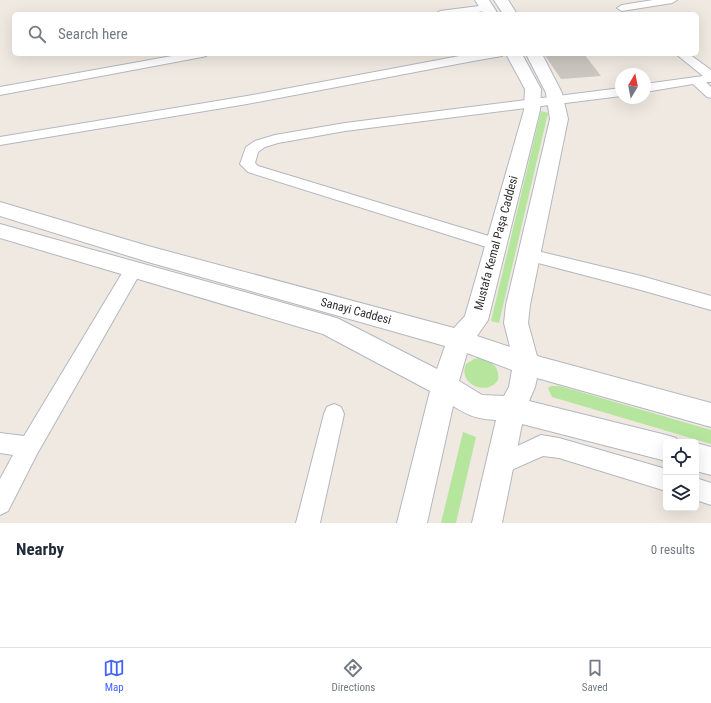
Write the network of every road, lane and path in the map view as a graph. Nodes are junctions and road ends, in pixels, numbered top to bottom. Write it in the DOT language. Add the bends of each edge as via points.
graph roads {
  1 [pos="501,0"];
  2 [pos="672,0"];
  3 [pos="487,7"];
  4 [pos="453,12"];
  5 [pos="509,12"];
  6 [pos="627,12"];
  7 [pos="191,56"];
  8 [pos="481,56"];
  9 [pos="515,56"];
  10 [pos="535,56"];
  11 [pos="685,56"];
  12 [pos="711,77"];
  13 [pos="697,81"];
  14 [pos="651,87"];
  15 [pos="0,91"];
  16 [pos="615,93"];
  17 [pos="711,94"];
  18 [pos="557,101"];
  19 [pos="533,103"];
  20 [pos="0,142"];
  21 [pos="0,209"];
  22 [pos="0,231"];
  23 [pos="496,244"];
  24 [pos="529,255"];
  25 [pos="133,270"];
  26 [pos="711,303"];
  27 [pos="459,340"];
  28 [pos="526,364"];
  29 [pos="444,386"];
  30 [pos="512,409"];
  31 [pos="334,414"];
  32 [pos="711,415"];
  33 [pos="0,443"];
  34 [pos="29,447"];
  35 [pos="663,447"];
  36 [pos="699,458"];
  37 [pos="711,461"];
  38 [pos="500,464"];
  39 [pos="663,479"];
  40 [pos="699,490"];
  41 [pos="711,494"];
  42 [pos="0,502"];
  43 [pos="308,523"];
  44 [pos="412,523"];
  45 [pos="487,523"];
  1 -- 5 [label="main road"];
  2 -- 6 [label="street" via="622,8"];
  3 -- 4 [label="street"];
  7 -- 15 [label="street"];
  8 -- 20 [label="street" via="239,102"];
  9 -- 19 [label="main road, Mustafa Kemal Paşa Caddesi" via="533,89"];
  10 -- 18 [label="main road" via="550,82"];
  11 -- 12 [label="street"];
  12 -- 13 [label="street"];
  13 -- 14 [label="street"];
  13 -- 17 [label="street"];
  16 -- 18 [label="street"];
  18 -- 19 [label="street"];
  18 -- 24 [label="main road" via="559,119"];
  19 -- 23 [label="main road, Mustafa Kemal Paşa Caddesi"];
  19 -- 23 [label="street" via="345,127 275,139 251,150 248,157 247,164 253,169"];
  21 -- 27 [label="main road, Sanayi Caddesi" via="148,254"];
  22 -- 25 [label="main road, Sanayi Caddesi"];
  23 -- 27 [label="main road, Mustafa Kemal Paşa Caddesi" via="476,320"];
  24 -- 26 [label="street"];
  24 -- 28 [label="main road" via="516,323"];
  25 -- 29 [label="main road, Sanayi Caddesi" via="330,326"];
  25 -- 34 [label="street"];
  27 -- 28 [label="main road, Sanayi Caddesi"];
  27 -- 29 [label="main road, Mustafa Kemal Paşa Caddesi"];
  28 -- 30 [label="main road" via="522,387"];
  28 -- 32 [label="main road, Sanayi Caddesi"];
  29 -- 30 [label="main road, Sanayi Caddesi" via="478,407"];
  29 -- 44 [label="main road, Mustafa Kemal Paşa Caddesi"];
  30 -- 35 [label="main road, Sanayi Caddesi"];
  30 -- 38 [label="main road"];
  31 -- 43 [label="street"];
  33 -- 34 [label="street"];
  34 -- 42 [label="street"];
  36 -- 37 [label="main road"];
  38 -- 39 [label="street" via="541,445"];
  38 -- 45 [label="main road"];
  40 -- 41 [label="street"];
}
